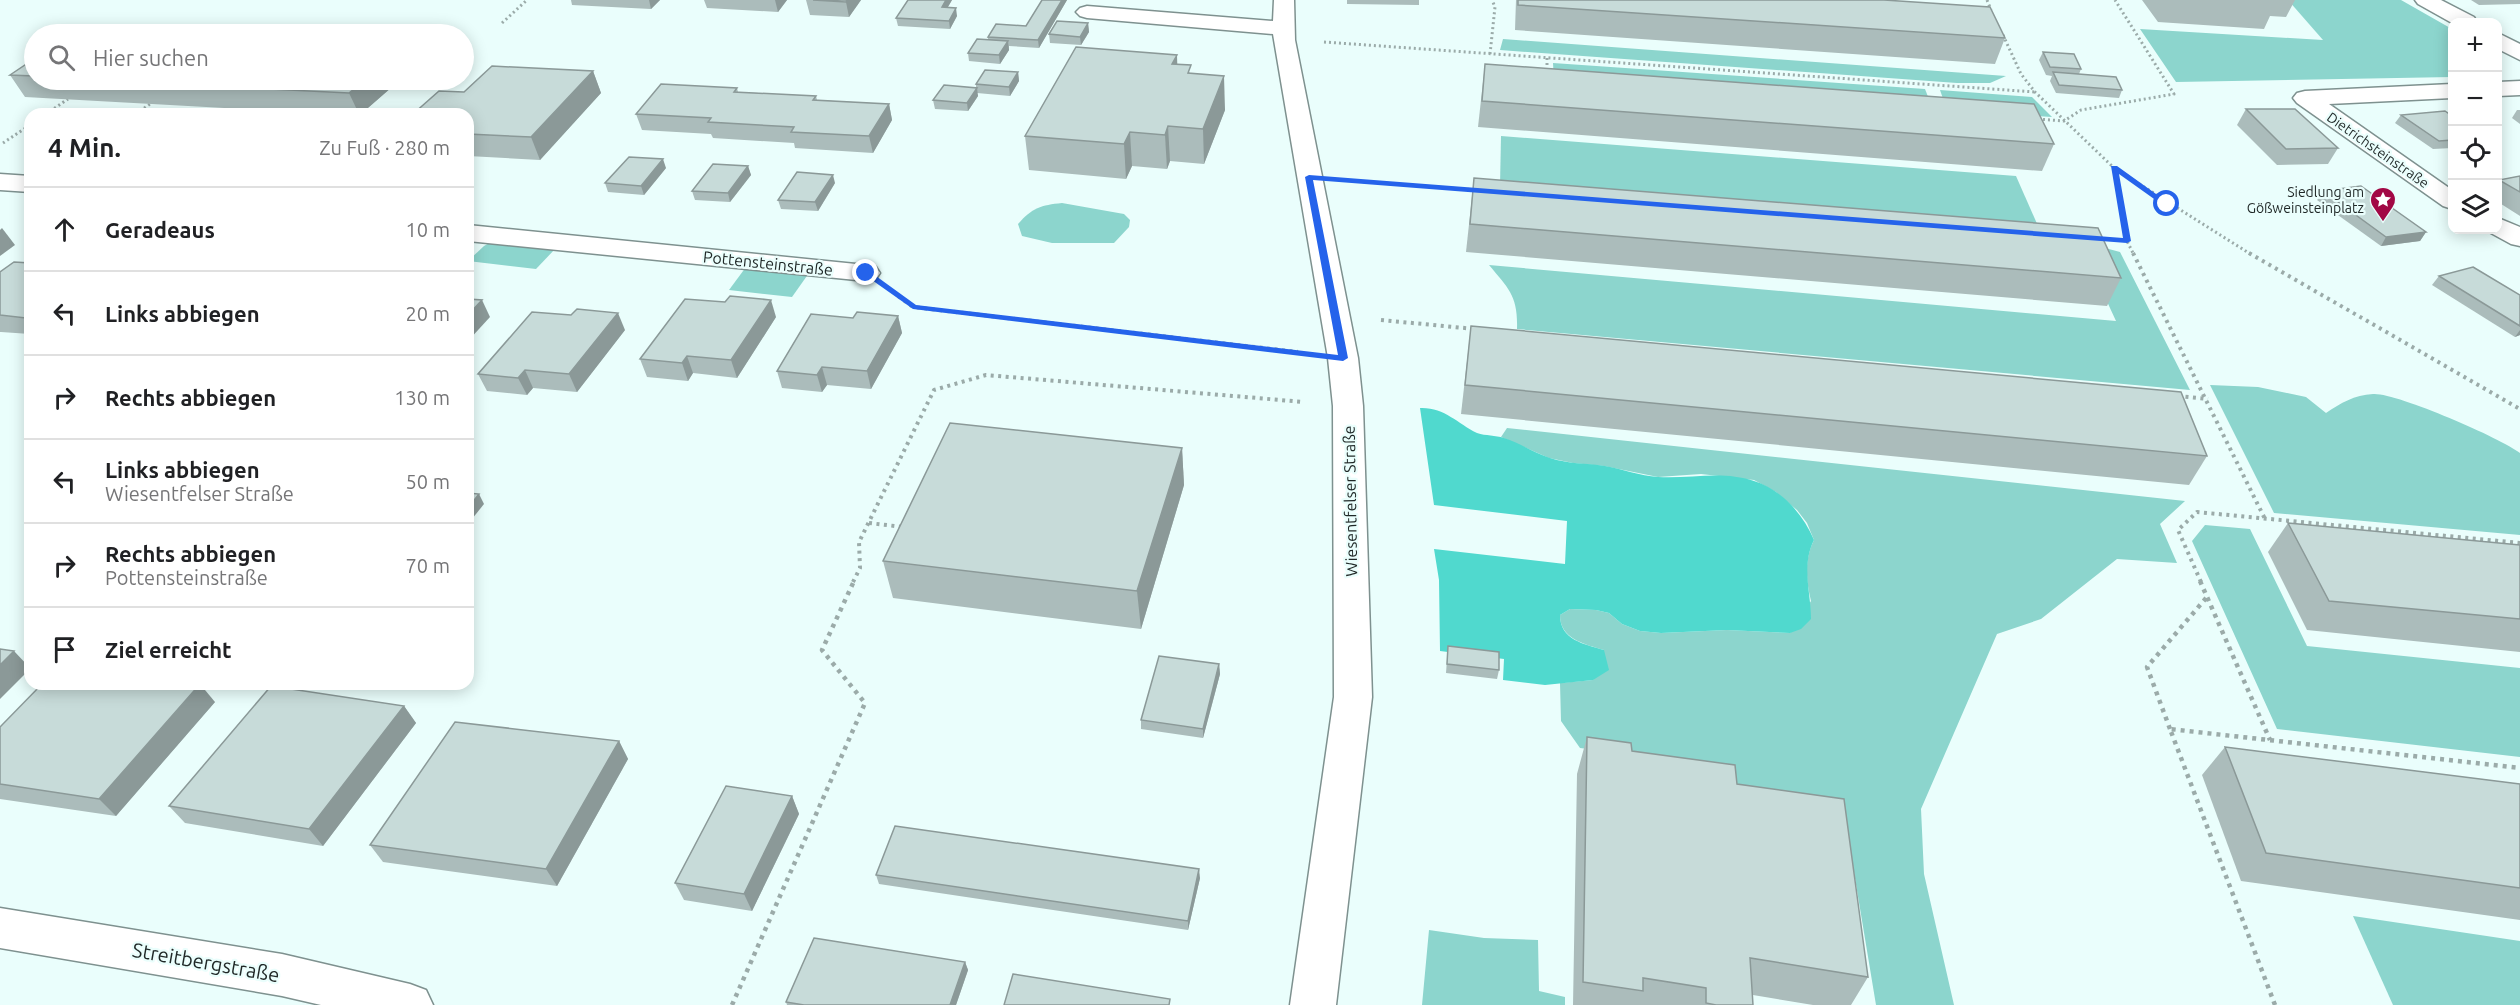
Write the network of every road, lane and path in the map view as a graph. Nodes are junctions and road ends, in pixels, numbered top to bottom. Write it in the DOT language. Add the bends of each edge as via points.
graph roads {
  1 [pos="527,0"];
  2 [pos="1492,0"];
  3 [pos="1987,0"];
  4 [pos="2115,0"];
  5 [pos="2426,0"];
  6 [pos="1979,7"];
  7 [pos="1990,8"];
  8 [pos="1087,12"];
  9 [pos="1994,17"];
  10 [pos="2459,18"];
  11 [pos="502,23"];
  12 [pos="1284,23"];
  13 [pos="1999,27"];
  14 [pos="2502,42"];
  15 [pos="2520,53"];
  16 [pos="1490,54"];
  17 [pos="1547,58"];
  18 [pos="1546,75"];
  19 [pos="2520,88"];
  20 [pos="2502,89"];
  21 [pos="2448,91"];
  22 [pos="2035,92"];
  23 [pos="68,99"];
  24 [pos="150,104"];
  25 [pos="55,108"];
  26 [pos="144,108"];
  27 [pos="2028,119"];
  28 [pos="2064,121"];
  29 [pos="24,129"];
  30 [pos="0,146"];
  31 [pos="2114,168"];
  32 [pos="1309,177"];
  33 [pos="0,182"];
  34 [pos="24,184"];
  35 [pos="1483,191"];
  36 [pos="2448,198"];
  37 [pos="2502,228"];
  38 [pos="474,234"];
  39 [pos="2091,238"];
  40 [pos="2520,238"];
  41 [pos="2127,241"];
  42 [pos="866,273"];
  43 [pos="1335,316"];
  44 [pos="1482,330"];
  45 [pos="1343,358"];
  46 [pos="2172,396"];
  47 [pos="2208,399"];
  48 [pos="1348,406"];
  49 [pos="2520,409"];
  50 [pos="2266,519"];
  51 [pos="869,523"];
  52 [pos="914,528"];
  53 [pos="2520,543"];
  54 [pos="2207,597"];
  55 [pos="2170,729"];
  56 [pos="2270,741"];
  57 [pos="2520,768"];
  58 [pos="0,928"];
  59 [pos="410,1005"];
  60 [pos="732,1005"];
  61 [pos="1313,1005"];
  62 [pos="2275,1005"];
  1 -- 11 [label="path"];
  2 -- 16 [label="path" via="1495,7"];
  3 -- 7 [label="path"];
  4 -- 28 [label="path" via="2174,94 2080,110"];
  5 -- 10 [label="street"];
  6 -- 7 [label="path"];
  7 -- 9 [label="path"];
  8 -- 12 [label="street"];
  12 -- 16 [label="path"];
  12 -- 32 [label="street, Wiesentfelser Straße"];
  13 -- 22 [label="path" via="2021,74"];
  14 -- 15 [label="street"];
  16 -- 17 [label="path"];
  17 -- 18 [label="path"];
  17 -- 22 [label="path"];
  19 -- 20 [label="street"];
  21 -- 36 [label="street, Dietrichsteinstraße" via="2305,98"];
  22 -- 28 [label="path"];
  23 -- 25 [label="path"];
  24 -- 26 [label="path"];
  27 -- 28 [label="path"];
  28 -- 31 [label="path"];
  29 -- 30 [label="path"];
  31 -- 41 [label="path"];
  31 -- 49 [label="path" via="2228,241"];
  32 -- 35 [label="path"];
  32 -- 43 [label="street, Wiesentfelser Straße"];
  33 -- 34 [label="street"];
  37 -- 40 [label="street"];
  38 -- 42 [label="street, Pottensteinstraße"];
  39 -- 41 [label="path"];
  41 -- 47 [label="path"];
  42 -- 45 [label="path" via="913,307"];
  43 -- 44 [label="path"];
  43 -- 45 [label="street, Wiesentfelser Straße"];
  45 -- 48 [label="street, Wiesentfelser Straße"];
  46 -- 47 [label="path"];
  47 -- 50 [label="path"];
  48 -- 51 [label="path" via="986,375 934,390"];
  48 -- 61 [label="street, Wiesentfelser Straße" via="1353,697"];
  50 -- 53 [label="path"];
  50 -- 54 [label="path" via="2197,512 2178,530"];
  51 -- 52 [label="path"];
  51 -- 60 [label="path" via="859,542 860,568 822,650 865,703"];
  54 -- 55 [label="path" via="2147,667"];
  54 -- 56 [label="path"];
  55 -- 56 [label="path"];
  55 -- 62 [label="path"];
  56 -- 57 [label="path"];
  58 -- 59 [label="street, Streitbergstraße" via="282,975"];
}
